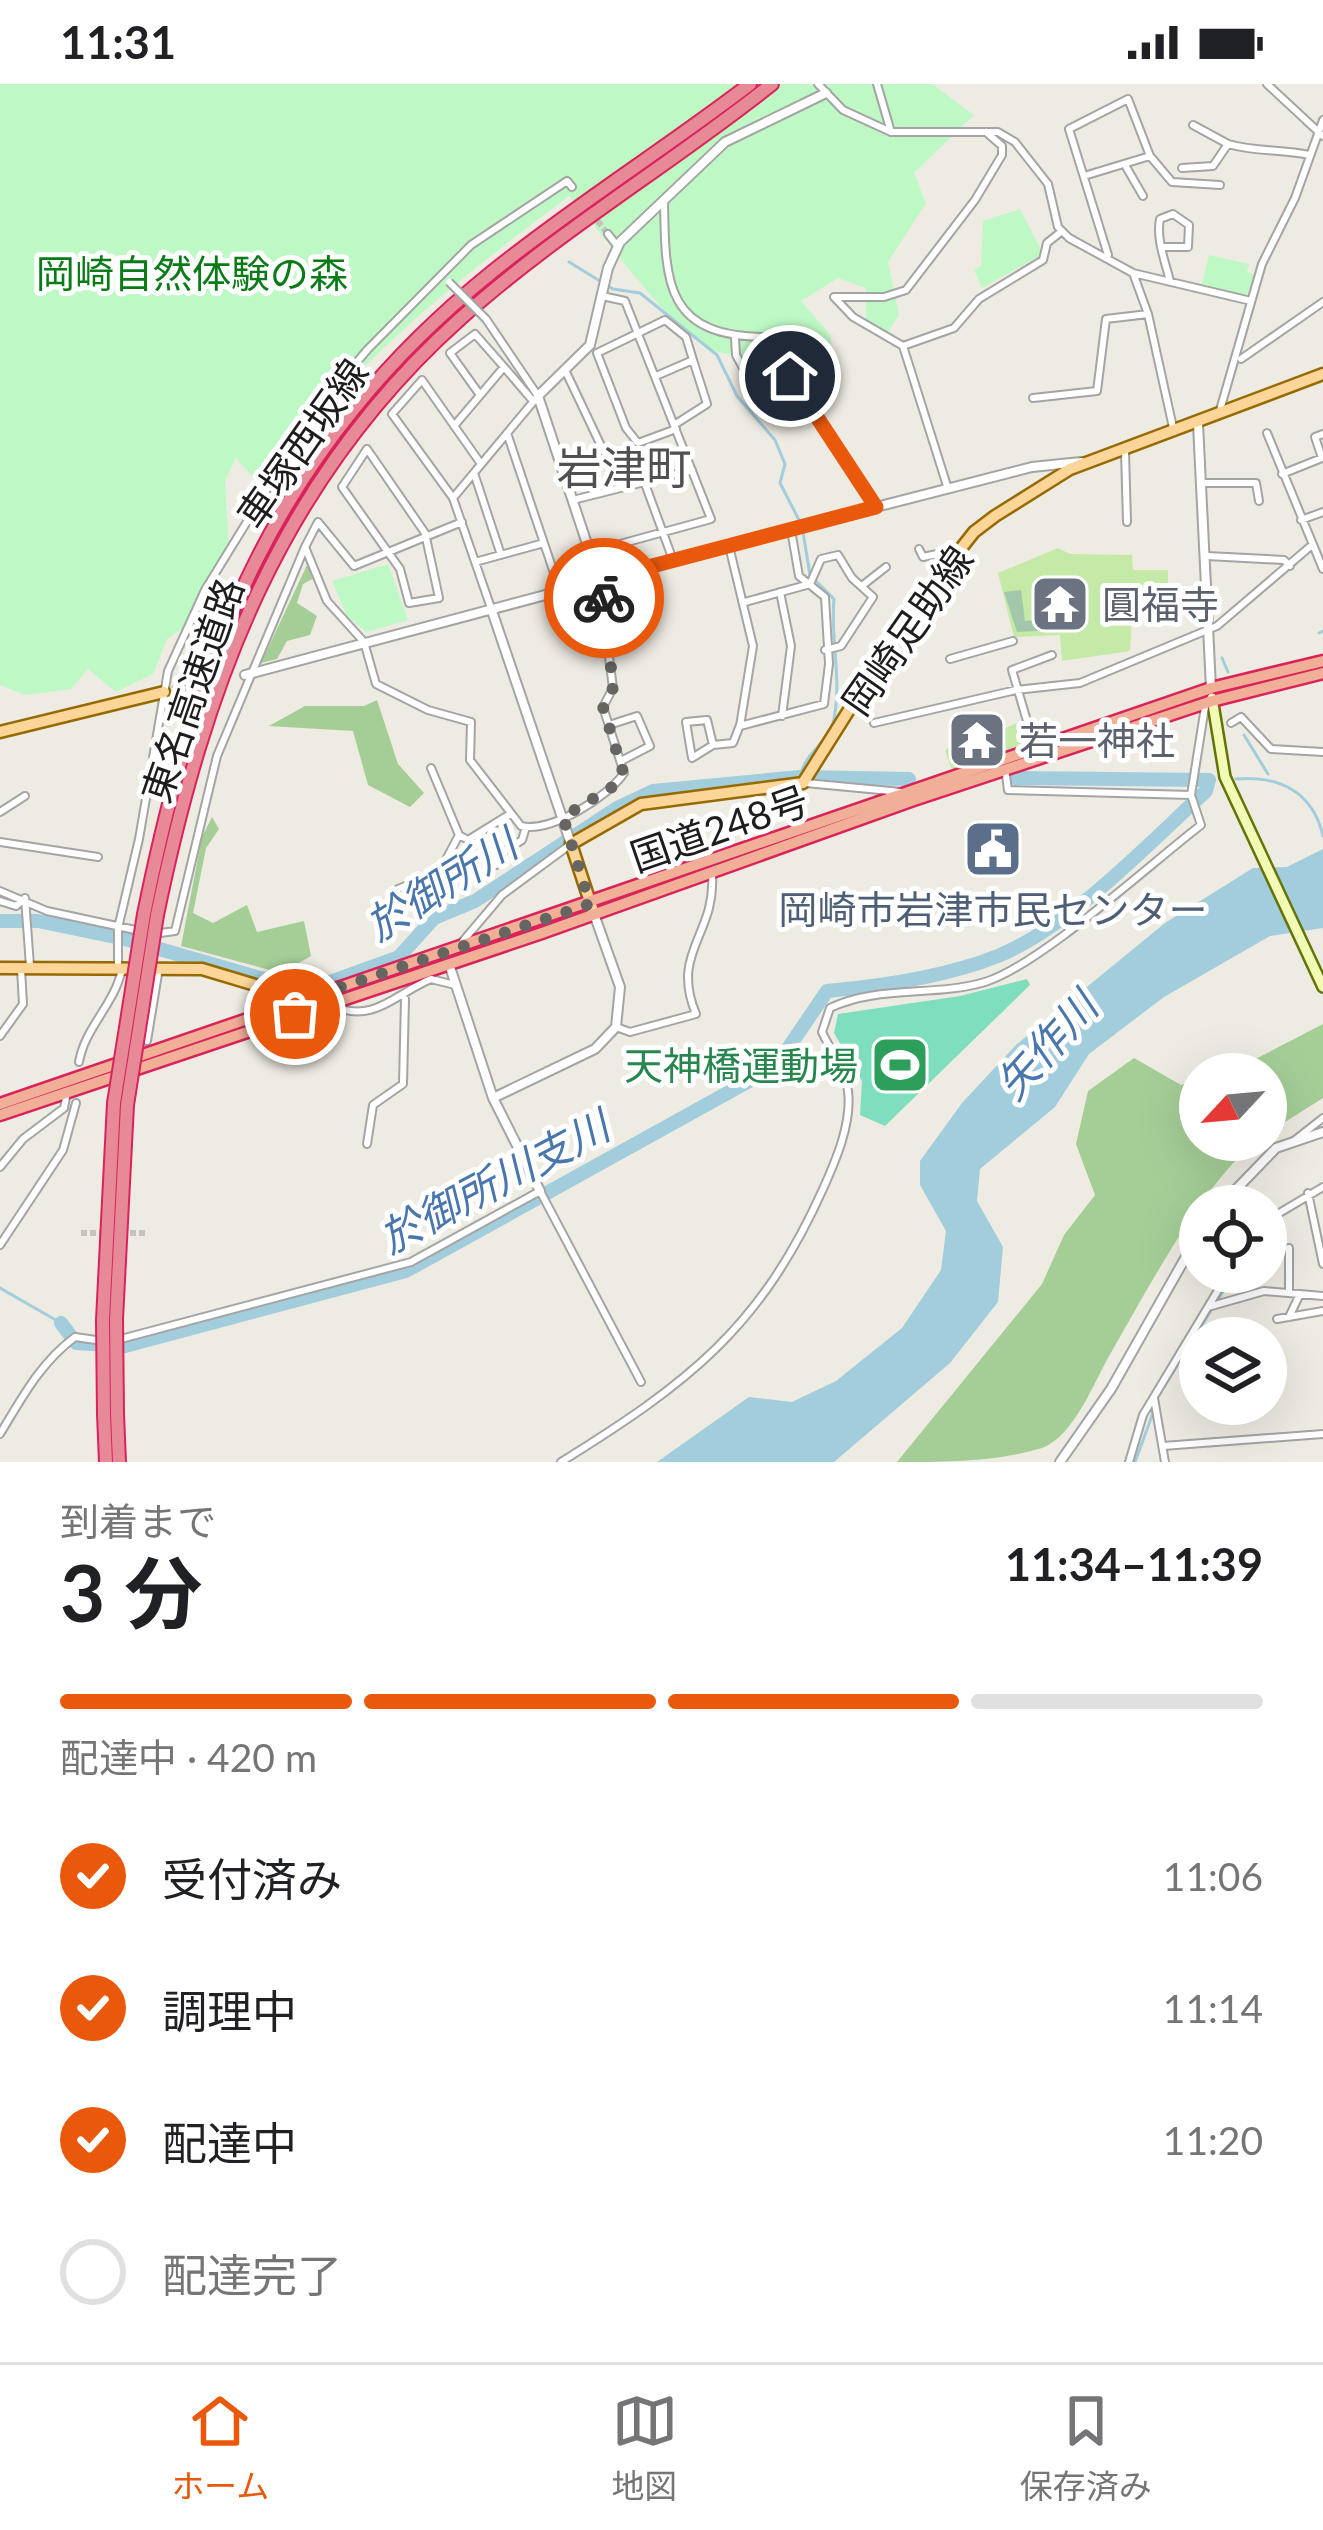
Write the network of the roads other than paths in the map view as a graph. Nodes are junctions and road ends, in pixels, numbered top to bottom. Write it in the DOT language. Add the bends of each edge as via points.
graph roads {
  1 [pos="750,84"];
  2 [pos="772,84"];
  3 [pos="818,84"];
  4 [pos="877,84"];
  5 [pos="1267,84"];
  6 [pos="826,93"];
  7 [pos="1323,120"];
  8 [pos="1193,125"];
  9 [pos="982,129"];
  10 [pos="891,132"];
  11 [pos="1321,134"];
  12 [pos="1228,144"];
  13 [pos="1309,155"];
  14 [pos="1150,156"];
  15 [pos="1125,165"];
  16 [pos="1182,168"];
  17 [pos="1084,176"];
  18 [pos="1220,185"];
  19 [pos="572,187"];
  20 [pos="1143,196"];
  21 [pos="664,198"];
  22 [pos="1062,231"];
  23 [pos="608,234"];
  24 [pos="618,247"];
  25 [pos="1162,248"];
  26 [pos="1108,255"];
  27 [pos="440,273"];
  28 [pos="1133,273"];
  29 [pos="1170,281"];
  30 [pos="602,296"];
  31 [pos="1251,301"];
  32 [pos="1323,302"];
  33 [pos="1148,314"];
  34 [pos="637,332"];
  35 [pos="735,338"];
  36 [pos="902,346"];
  37 [pos="693,360"];
  38 [pos="1238,361"];
  39 [pos="504,367"];
  40 [pos="566,372"];
  41 [pos="1323,374"];
  42 [pos="656,376"];
  43 [pos="790,376"];
  44 [pos="480,394"];
  45 [pos="1033,398"];
  46 [pos="535,399"];
  47 [pos="1219,414"];
  48 [pos="1198,424"];
  49 [pos="454,426"];
  50 [pos="675,427"];
  51 [pos="507,433"];
  52 [pos="1174,434"];
  53 [pos="1267,434"];
  54 [pos="1323,434"];
  55 [pos="1124,451"];
  56 [pos="1088,462"];
  57 [pos="481,464"];
  58 [pos="692,470"];
  59 [pos="474,472"];
  60 [pos="1282,474"];
  61 [pos="644,481"];
  62 [pos="1203,483"];
  63 [pos="948,489"];
  64 [pos="453,498"];
  65 [pos="573,500"];
  66 [pos="1259,501"];
  67 [pos="876,507"];
  68 [pos="1323,512"];
  69 [pos="1300,520"];
  70 [pos="462,522"];
  71 [pos="1127,522"];
  72 [pos="791,530"];
  73 [pos="425,533"];
  74 [pos="663,534"];
  75 [pos="544,543"];
  76 [pos="1312,545"];
  77 [pos="729,546"];
  78 [pos="304,548"];
  79 [pos="919,549"];
  80 [pos="591,552"];
  81 [pos="392,554"];
  82 [pos="501,555"];
  83 [pos="1207,556"];
  84 [pos="673,560"];
  85 [pos="475,562"];
  86 [pos="949,564"];
  87 [pos="1290,566"];
  88 [pos="886,567"];
  89 [pos="1323,569"];
  90 [pos="599,580"];
  91 [pos="810,584"];
  92 [pos="863,585"];
  93 [pos="560,591"];
  94 [pos="780,592"];
  95 [pos="745,602"];
  96 [pos="492,610"];
  97 [pos="1208,628"];
  98 [pos="364,641"];
  99 [pos="1013,641"];
  100 [pos="825,650"];
  101 [pos="1052,655"];
  102 [pos="950,659"];
  103 [pos="1323,661"];
  104 [pos="1323,673"];
  105 [pos="248,674"];
  106 [pos="1016,690"];
  107 [pos="168,691"];
  108 [pos="1211,694"];
  109 [pos="782,716"];
  110 [pos="741,722"];
  111 [pos="874,723"];
  112 [pos="1231,723"];
  113 [pos="609,725"];
  114 [pos="0,732"];
  115 [pos="713,745"];
  116 [pos="1036,752"];
  117 [pos="1323,752"];
  118 [pos="621,761"];
  119 [pos="1004,767"];
  120 [pos="431,768"];
  121 [pos="806,778"];
  122 [pos="1191,791"];
  123 [pos="910,794"];
  124 [pos="25,796"];
  125 [pos="0,812"];
  126 [pos="510,814"];
  127 [pos="563,817"];
  128 [pos="526,827"];
  129 [pos="459,836"];
  130 [pos="0,842"];
  131 [pos="571,844"];
  132 [pos="98,857"];
  133 [pos="496,865"];
  134 [pos="712,872"];
  135 [pos="398,890"];
  136 [pos="0,891"];
  137 [pos="25,898"];
  138 [pos="0,901"];
  139 [pos="592,909"];
  140 [pos="150,915"];
  141 [pos="118,931"];
  142 [pos="463,942"];
  143 [pos="448,961"];
  144 [pos="121,967"];
  145 [pos="0,968"];
  146 [pos="159,968"];
  147 [pos="26,969"];
  148 [pos="456,985"];
  149 [pos="1323,987"];
  150 [pos="405,999"];
  151 [pos="332,1006"];
  152 [pos="292,1009"];
  153 [pos="616,1027"];
  154 [pos="0,1036"];
  155 [pos="147,1041"];
  156 [pos="80,1062"];
  157 [pos="71,1097"];
  158 [pos="494,1098"];
  159 [pos="0,1104"];
  160 [pos="0,1115"];
  161 [pos="1323,1118"];
  162 [pos="1323,1132"];
  163 [pos="1295,1139"];
  164 [pos="367,1144"];
  165 [pos="0,1167"];
  166 [pos="1239,1185"];
  167 [pos="1323,1187"];
  168 [pos="540,1191"];
  169 [pos="1308,1193"];
  170 [pos="1287,1207"];
  171 [pos="0,1245"];
  172 [pos="1289,1248"];
  173 [pos="1323,1264"];
  174 [pos="1179,1269"];
  175 [pos="1215,1293"];
  176 [pos="1289,1293"];
  177 [pos="1300,1294"];
  178 [pos="1323,1296"];
  179 [pos="1205,1308"];
  180 [pos="1323,1311"];
  181 [pos="1289,1317"];
  182 [pos="640,1382"];
  183 [pos="1154,1395"];
  184 [pos="111,1414"];
  185 [pos="0,1434"];
  186 [pos="1323,1434"];
  187 [pos="1162,1446"];
  188 [pos="106,1462"];
  189 [pos="119,1462"];
  190 [pos="561,1462"];
  191 [pos="1060,1462"];
  192 [pos="1129,1462"];
  193 [pos="1165,1462"];
  1 -- 140 [label="highway, 東名高速道路" via="479,284 389,367 325,445 263,542 223,627 185,736"];
  2 -- 140 [label="highway, 東名高速道路" via="460,318 338,456 293,521 241,624"];
  3 -- 6 [label="street"];
  4 -- 10 [label="street"];
  5 -- 11 [label="street"];
  6 -- 10 [label="street"];
  6 -- 21 [label="street" via="724,142"];
  7 -- 11 [label="street"];
  8 -- 12 [label="street"];
  9 -- 10 [label="street"];
  9 -- 22 [label="street" via="1015,142 1035,165"];
  9 -- 36 [label="street" via="1002,155 921,275 884,298 834,297"];
  11 -- 13 [label="street"];
  12 -- 13 [label="street"];
  12 -- 16 [label="street" via="1213,166"];
  13 -- 31 [label="street"];
  14 -- 15 [label="street"];
  14 -- 17 [label="street" via="1123,99 1069,129"];
  14 -- 18 [label="street" via="1172,182"];
  15 -- 17 [label="street"];
  15 -- 20 [label="street"];
  17 -- 26 [label="street"];
  19 -- 27 [label="street, 車塚西坂線" via="567,181"];
  21 -- 24 [label="street"];
  21 -- 35 [label="street" via="664,276 672,293"];
  22 -- 26 [label="street"];
  22 -- 36 [label="street" via="1043,260 979,299 954,328"];
  23 -- 24 [label="street"];
  24 -- 30 [label="street"];
  25 -- 25 [label="street" via="1160,219 1173,214 1189,225 1188,247"];
  25 -- 29 [label="street"];
  26 -- 28 [label="street"];
  27 -- 46 [label="street, bridge" via="486,319"];
  27 -- 107 [label="street, 車塚西坂線" via="315,411 205,590 168,670"];
  28 -- 29 [label="street"];
  28 -- 33 [label="street"];
  29 -- 31 [label="street"];
  30 -- 34 [label="street" via="625,301"];
  30 -- 40 [label="street" via="590,345"];
  31 -- 38 [label="street"];
  32 -- 38 [label="street"];
  33 -- 45 [label="street" via="1106,319 1097,391"];
  33 -- 52 [label="street"];
  34 -- 37 [label="street" via="665,320 686,337"];
  34 -- 42 [label="street"];
  34 -- 50 [label="street" via="597,353 626,428 638,443"];
  35 -- 43 [label="street" via="771,337"];
  35 -- 43 [label="street" via="754,388"];
  36 -- 63 [label="street"];
  37 -- 42 [label="street"];
  37 -- 50 [label="street" via="707,404"];
  38 -- 47 [label="street"];
  39 -- 44 [label="street"];
  39 -- 44 [label="street" via="475,334 450,353"];
  39 -- 46 [label="street"];
  40 -- 46 [label="street"];
  40 -- 61 [label="street" via="604,452"];
  41 -- 47 [label="main road, 岡崎足助線"];
  42 -- 50 [label="street"];
  43 -- 67 [label="street"];
  44 -- 49 [label="street"];
  46 -- 51 [label="street"];
  46 -- 65 [label="street"];
  47 -- 48 [label="main road, 岡崎足助線"];
  48 -- 52 [label="main road, 岡崎足助線"];
  48 -- 62 [label="street"];
  49 -- 57 [label="street"];
  49 -- 64 [label="street" via="422,380 392,414"];
  50 -- 58 [label="street"];
  51 -- 57 [label="street"];
  51 -- 75 [label="street"];
  52 -- 55 [label="main road, 岡崎足助線"];
  53 -- 60 [label="street"];
  54 -- 60 [label="street" via="1315,437 1322,458"];
  55 -- 56 [label="main road, 岡崎足助線"];
  55 -- 71 [label="street"];
  56 -- 63 [label="street"];
  56 -- 86 [label="main road, 岡崎足助線" via="1009,506"];
  57 -- 59 [label="street"];
  58 -- 61 [label="street"];
  58 -- 74 [label="street" via="711,519"];
  59 -- 64 [label="street"];
  59 -- 82 [label="street"];
  60 -- 69 [label="street"];
  61 -- 65 [label="street"];
  61 -- 74 [label="street"];
  62 -- 66 [label="street" via="1248,480"];
  62 -- 83 [label="street"];
  63 -- 67 [label="street"];
  64 -- 70 [label="street"];
  65 -- 80 [label="street"];
  67 -- 72 [label="street"];
  68 -- 69 [label="street"];
  69 -- 76 [label="street"];
  70 -- 73 [label="street"];
  70 -- 85 [label="street"];
  72 -- 77 [label="street"];
  72 -- 91 [label="street" via="796,569"];
  73 -- 81 [label="street"];
  73 -- 81 [label="street" via="439,598 409,603"];
  73 -- 81 [label="street" via="367,449 342,487"];
  74 -- 80 [label="street"];
  74 -- 84 [label="street"];
  75 -- 82 [label="street"];
  75 -- 93 [label="street"];
  76 -- 87 [label="street"];
  76 -- 89 [label="street"];
  77 -- 84 [label="street"];
  77 -- 95 [label="street"];
  78 -- 81 [label="street" via="317,522 351,565"];
  78 -- 98 [label="street" via="327,601"];
  78 -- 105 [label="street"];
  79 -- 86 [label="street"];
  80 -- 90 [label="street"];
  82 -- 85 [label="street"];
  83 -- 87 [label="street"];
  83 -- 97 [label="street"];
  84 -- 90 [label="street"];
  85 -- 96 [label="street"];
  86 -- 121 [label="main road, 岡崎足助線"];
  87 -- 97 [label="street"];
  88 -- 92 [label="street"];
  90 -- 93 [label="street"];
  90 -- 113 [label="street" via="613,688 603,707"];
  91 -- 92 [label="street" via="821,559 838,555"];
  91 -- 94 [label="street"];
  91 -- 100 [label="street" via="825,595"];
  92 -- 100 [label="street" via="873,600 841,646"];
  93 -- 96 [label="street"];
  94 -- 95 [label="street"];
  94 -- 109 [label="street" via="791,646"];
  95 -- 110 [label="street" via="753,653"];
  96 -- 98 [label="street"];
  96 -- 127 [label="street"];
  97 -- 106 [label="street" via="1080,683"];
  97 -- 108 [label="street"];
  98 -- 105 [label="street"];
  98 -- 126 [label="street" via="376,684 471,722 470,760"];
  99 -- 102 [label="street"];
  100 -- 109 [label="street" via="824,704"];
  101 -- 106 [label="street" via="1012,670"];
  103 -- 108 [label="highway, 国道248号"];
  104 -- 108 [label="highway, 国道248号"];
  105 -- 141 [label="street" via="217,756 175,931"];
  106 -- 111 [label="street"];
  106 -- 116 [label="street"];
  107 -- 114 [label="main road"];
  107 -- 141 [label="street, 車塚西坂線"];
  108 -- 116 [label="highway, 国道248号"];
  108 -- 119 [label="highway, 国道248号"];
  108 -- 122 [label="street"];
  108 -- 149 [label="main road" via="1220,760 1240,814"];
  109 -- 110 [label="street"];
  110 -- 115 [label="street" via="733,743"];
  112 -- 117 [label="street" via="1250,721 1271,749"];
  113 -- 118 [label="street"];
  113 -- 118 [label="street" via="637,716 650,746"];
  115 -- 115 [label="street" via="692,758 686,722 707,720"];
  116 -- 119 [label="highway, 国道248号"];
  118 -- 127 [label="street" via="618,781"];
  119 -- 122 [label="street" via="1008,790"];
  119 -- 123 [label="highway, 国道248号"];
  119 -- 134 [label="highway, 国道248号"];
  120 -- 129 [label="street"];
  121 -- 123 [label="street"];
  121 -- 131 [label="main road" via="640,804"];
  122 -- 190 [label="street" via="1201,825 1023,964 986,982 830,1008 822,1033 844,1078 847,1112 829,1177 790,1255 712,1357"];
  123 -- 139 [label="highway, 国道248号"];
  124 -- 125 [label="street"];
  126 -- 128 [label="street"];
  126 -- 129 [label="street" via="468,840"];
  127 -- 128 [label="street"];
  127 -- 131 [label="street"];
  128 -- 133 [label="street"];
  129 -- 135 [label="street" via="440,871"];
  130 -- 132 [label="street"];
  131 -- 139 [label="main road"];
  131 -- 142 [label="street" via="502,896"];
  134 -- 139 [label="highway, 国道248号"];
  134 -- 153 [label="street" via="709,908 684,974 696,1014 630,1032"];
  136 -- 137 [label="street"];
  137 -- 138 [label="street"];
  137 -- 141 [label="street"];
  137 -- 147 [label="street"];
  139 -- 143 [label="highway, 国道248号"];
  139 -- 152 [label="highway, 国道248号"];
  139 -- 153 [label="street" via="620,987"];
  140 -- 184 [label="highway, 東名高速道路, bridge" via="121,1104"];
  141 -- 144 [label="street, 車塚西坂線"];
  143 -- 148 [label="street"];
  143 -- 152 [label="highway, 国道248号"];
  144 -- 146 [label="main road"];
  144 -- 147 [label="main road"];
  144 -- 156 [label="street" via="115,998 82,1044"];
  145 -- 147 [label="main road"];
  146 -- 152 [label="main road" via="235,976 282,993"];
  146 -- 155 [label="street"];
  147 -- 154 [label="street" via="23,1004"];
  148 -- 150 [label="street" via="431,979"];
  148 -- 158 [label="street"];
  150 -- 151 [label="street" via="362,1012"];
  150 -- 164 [label="street" via="403,1084 373,1105"];
  152 -- 157 [label="highway, 国道248号"];
  152 -- 159 [label="highway, 国道248号"];
  153 -- 158 [label="street" via="595,1049"];
  157 -- 160 [label="highway, 国道248号"];
  157 -- 165 [label="street"];
  157 -- 171 [label="street" via="63,1150"];
  158 -- 168 [label="street"];
  161 -- 163 [label="street"];
  162 -- 163 [label="street"];
  163 -- 166 [label="street"];
  167 -- 169 [label="street"];
  168 -- 182 [label="street"];
  168 -- 185 [label="street" via="411,1262 132,1340 75,1337 40,1369"];
  169 -- 170 [label="street"];
  169 -- 173 [label="street"];
  172 -- 176 [label="street"];
  174 -- 191 [label="street"];
  175 -- 179 [label="street"];
  176 -- 177 [label="street"];
  176 -- 179 [label="street" via="1264,1291"];
  177 -- 178 [label="street"];
  177 -- 181 [label="street"];
  179 -- 183 [label="street"];
  180 -- 181 [label="street"];
  183 -- 187 [label="street"];
  183 -- 192 [label="street"];
  184 -- 188 [label="highway, 東名高速道路"];
  184 -- 189 [label="highway, 東名高速道路"];
  186 -- 187 [label="street"];
  187 -- 193 [label="street"];
}
